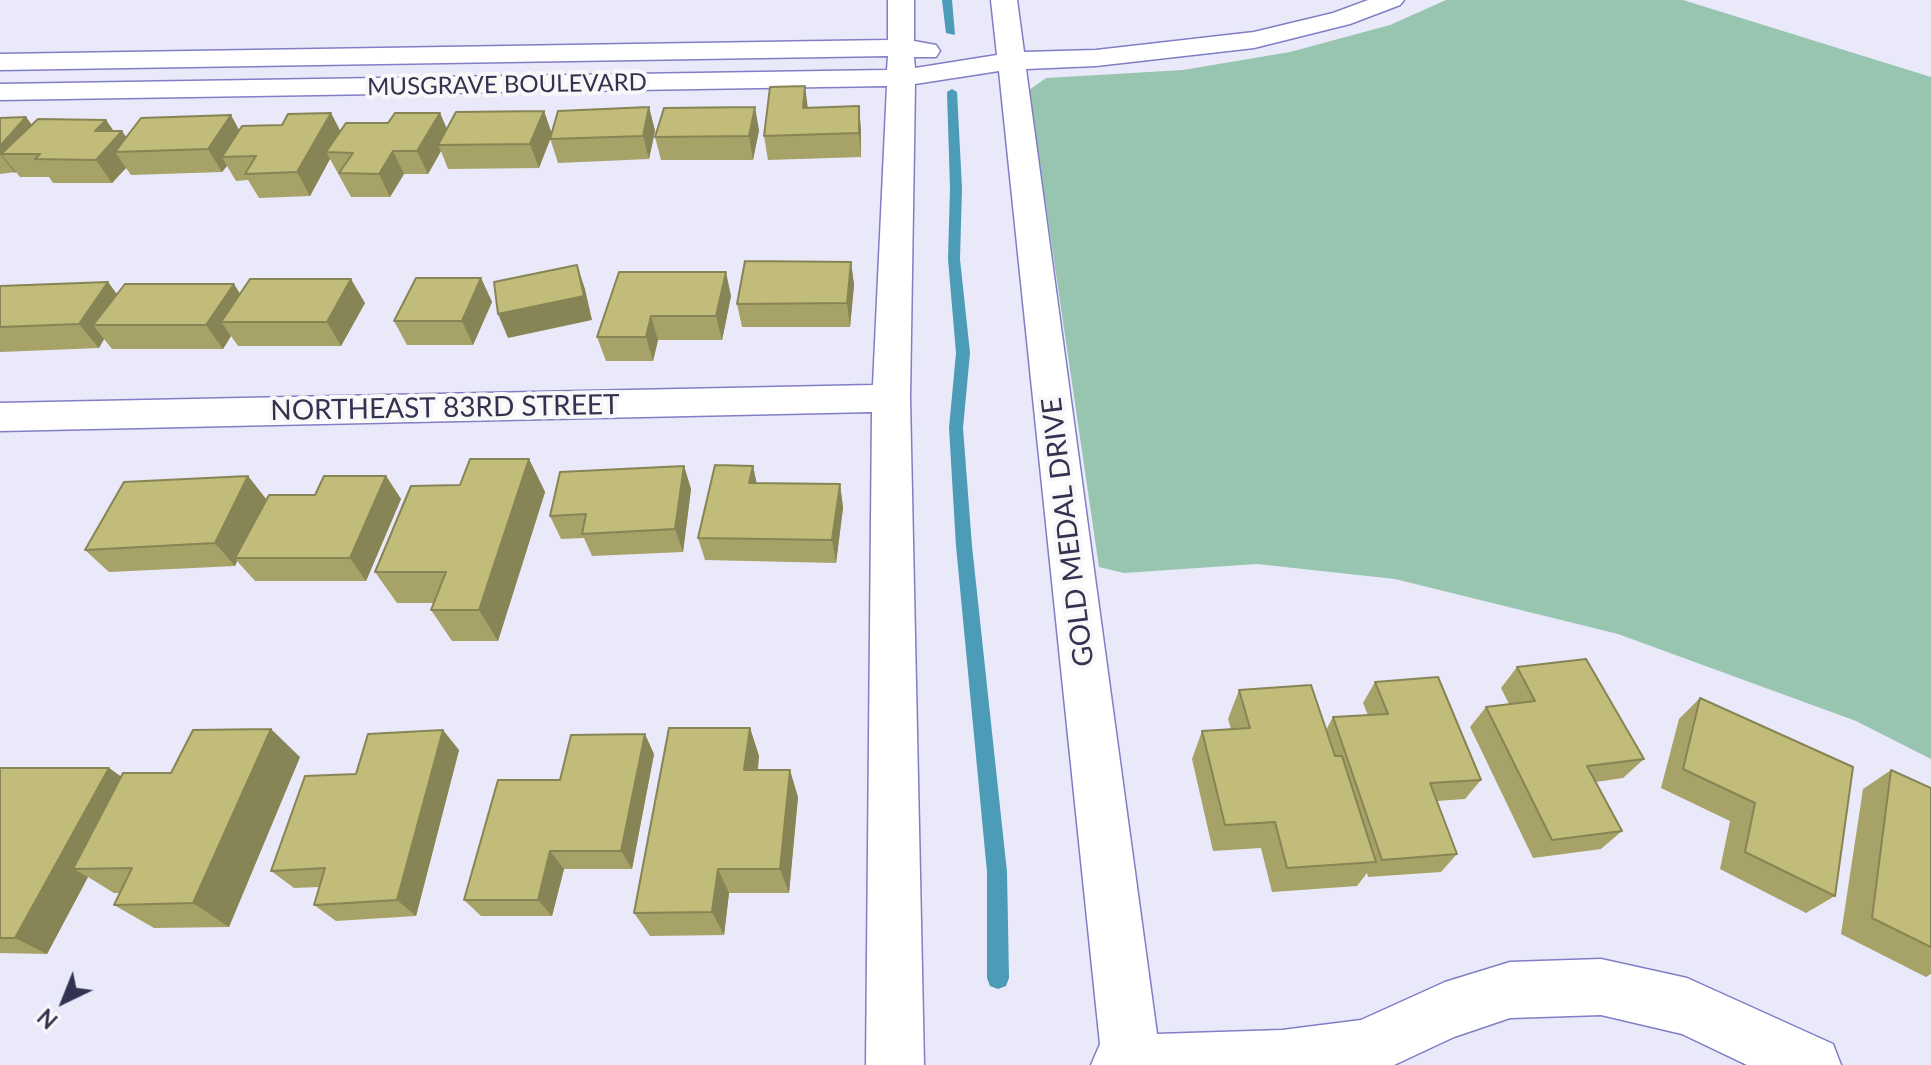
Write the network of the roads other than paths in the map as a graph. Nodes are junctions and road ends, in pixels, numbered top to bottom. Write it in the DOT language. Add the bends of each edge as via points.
graph roads {
  1 [pos="901,0"];
  2 [pos="1004,0"];
  3 [pos="1391,0"];
  4 [pos="1012,61"];
  5 [pos="0,62"];
  6 [pos="901,63"];
  7 [pos="0,92"];
  8 [pos="891,398"];
  9 [pos="0,417"];
  10 [pos="895,1065"];
  11 [pos="1120,1065"];
  12 [pos="1132,1065"];
  13 [pos="1812,1065"];
  1 -- 6 [label="street"];
  2 -- 4 [label="street, GOLD MEDAL DRIVE"];
  3 -- 4 [label="street, MUSGRAVE BOULEVARD" via="1341,19 1254,40 1096,58"];
  4 -- 6 [label="street, MUSGRAVE BOULEVARD"];
  4 -- 12 [label="street, GOLD MEDAL DRIVE"];
  5 -- 6 [label="street, MUSGRAVE BOULEVARD"];
  6 -- 7 [label="street, MUSGRAVE BOULEVARD"];
  6 -- 8 [label="street"];
  8 -- 9 [label="street, NORTHEAST 83RD STREET"];
  8 -- 10 [label="street"];
  11 -- 12 [label="street"];
  12 -- 13 [label="street" via="1282,1059 1364,1049 1445,1011 1510,990 1601,987 1687,1007"];
}
